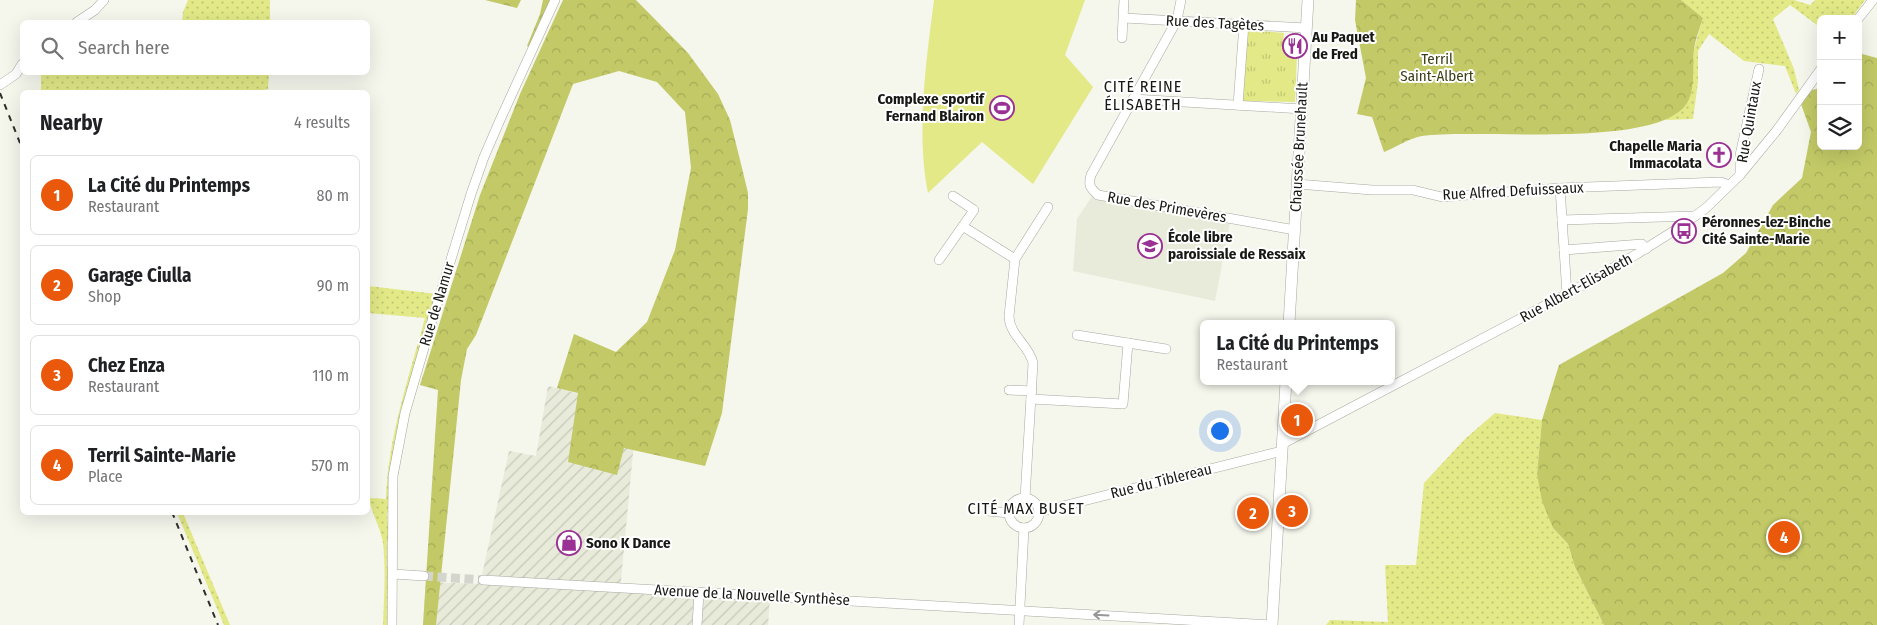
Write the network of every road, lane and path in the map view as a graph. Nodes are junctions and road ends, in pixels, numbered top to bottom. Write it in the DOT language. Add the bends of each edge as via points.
graph roads {
  1 [pos="104,0"];
  2 [pos="555,0"];
  3 [pos="1124,0"];
  4 [pos="1181,0"];
  5 [pos="1308,0"];
  6 [pos="1873,0"];
  7 [pos="1861,15"];
  8 [pos="1124,18"];
  9 [pos="81,20"];
  10 [pos="1177,20"];
  11 [pos="1244,24"];
  12 [pos="1306,28"];
  13 [pos="1122,38"];
  14 [pos="20,67"];
  15 [pos="1759,69"];
  16 [pos="1817,75"];
  17 [pos="2,84"];
  18 [pos="1134,99"];
  19 [pos="1238,105"];
  20 [pos="1302,109"];
  21 [pos="1740,175"];
  22 [pos="1297,184"];
  23 [pos="1729,186"];
  24 [pos="1560,188"];
  25 [pos="953,196"];
  26 [pos="1048,207"];
  27 [pos="1695,216"];
  28 [pos="1562,220"];
  29 [pos="964,227"];
  30 [pos="1294,230"];
  31 [pos="1646,249"];
  32 [pos="1564,250"];
  33 [pos="1015,259"];
  34 [pos="939,260"];
  35 [pos="1567,294"];
  36 [pos="1289,320"];
  37 [pos="1077,335"];
  38 [pos="1128,343"];
  39 [pos="1166,349"];
  40 [pos="1286,385"];
  41 [pos="1010,390"];
  42 [pos="1031,395"];
  43 [pos="1282,448"];
  44 [pos="1026,498"];
  45 [pos="988,511"];
  46 [pos="1040,512"];
  47 [pos="1009,513"];
  48 [pos="1024,528"];
  49 [pos="393,574"];
  50 [pos="424,576"];
  51 [pos="483,580"];
  52 [pos="699,592"];
  53 [pos="1020,610"];
  54 [pos="392,625"];
  55 [pos="697,625"];
  56 [pos="1019,625"];
  57 [pos="1272,625"];
  1 -- 9 [label="street"];
  2 -- 49 [label="street, Rue de Namur" via="484,157 418,367 403,422 394,476"];
  3 -- 8 [label="street"];
  4 -- 10 [label="street"];
  5 -- 12 [label="main road, Chaussée Brunehault"];
  6 -- 7 [label="street"];
  8 -- 10 [label="street, Rue des Tagètes"];
  8 -- 13 [label="street"];
  10 -- 11 [label="street, Rue des Tagètes"];
  10 -- 18 [label="street"];
  11 -- 12 [label="street, Rue des Tagètes"];
  11 -- 19 [label="street"];
  12 -- 20 [label="main road, Chaussée Brunehault"];
  14 -- 17 [label="street"];
  15 -- 21 [label="street, Rue Quintaux" via="1740,155"];
  16 -- 21 [label="street, Rue Albert-Elisabeth"];
  18 -- 19 [label="street"];
  18 -- 30 [label="street, Rue des Primevères" via="1088,182 1098,195"];
  19 -- 20 [label="street"];
  20 -- 22 [label="main road, Chaussée Brunehault"];
  21 -- 23 [label="street, Rue Albert-Elisabeth"];
  22 -- 24 [label="street, Rue Alfred Defuisseaux" via="1413,190 1442,197"];
  22 -- 30 [label="main road, Chaussée Brunehault"];
  23 -- 24 [label="street, Rue Alfred Defuisseaux" via="1721,182"];
  23 -- 27 [label="street, Rue Albert-Elisabeth"];
  24 -- 28 [label="street"];
  25 -- 29 [label="street" via="974,210"];
  26 -- 33 [label="street"];
  27 -- 28 [label="street"];
  27 -- 31 [label="street, Rue Albert-Elisabeth"];
  28 -- 32 [label="street"];
  29 -- 33 [label="street"];
  29 -- 34 [label="street"];
  30 -- 36 [label="main road, Chaussée Brunehault"];
  31 -- 32 [label="street" via="1642,244"];
  31 -- 35 [label="street, Rue Albert-Elisabeth"];
  32 -- 35 [label="street"];
  33 -- 42 [label="street" via="1009,323 1032,356"];
  35 -- 43 [label="street, Rue Albert-Elisabeth"];
  37 -- 38 [label="street"];
  38 -- 39 [label="street"];
  38 -- 42 [label="street" via="1123,404"];
  40 -- 43 [label="main road"];
  41 -- 42 [label="street"];
  42 -- 44 [label="street"];
  43 -- 46 [label="street, Rue du Tiblereau"];
  43 -- 57 [label="main road"];
  44 -- 46 [label="street" via="1035,502"];
  44 -- 47 [label="street" via="1016,500"];
  45 -- 47 [label="street"];
  46 -- 48 [label="street" via="1035,523"];
  47 -- 48 [label="street" via="1012,522"];
  48 -- 53 [label="street"];
  49 -- 50 [label="street"];
  49 -- 54 [label="street, Rue de Namur"];
  51 -- 52 [label="street, Avenue de la Nouvelle Synthèse"];
  52 -- 53 [label="street, Avenue de la Nouvelle Synthèse"];
  52 -- 55 [label="street"];
  53 -- 56 [label="street"];
  57 -- 53 [label="street, Avenue de la Nouvelle Synthèse, one-way"];
}
